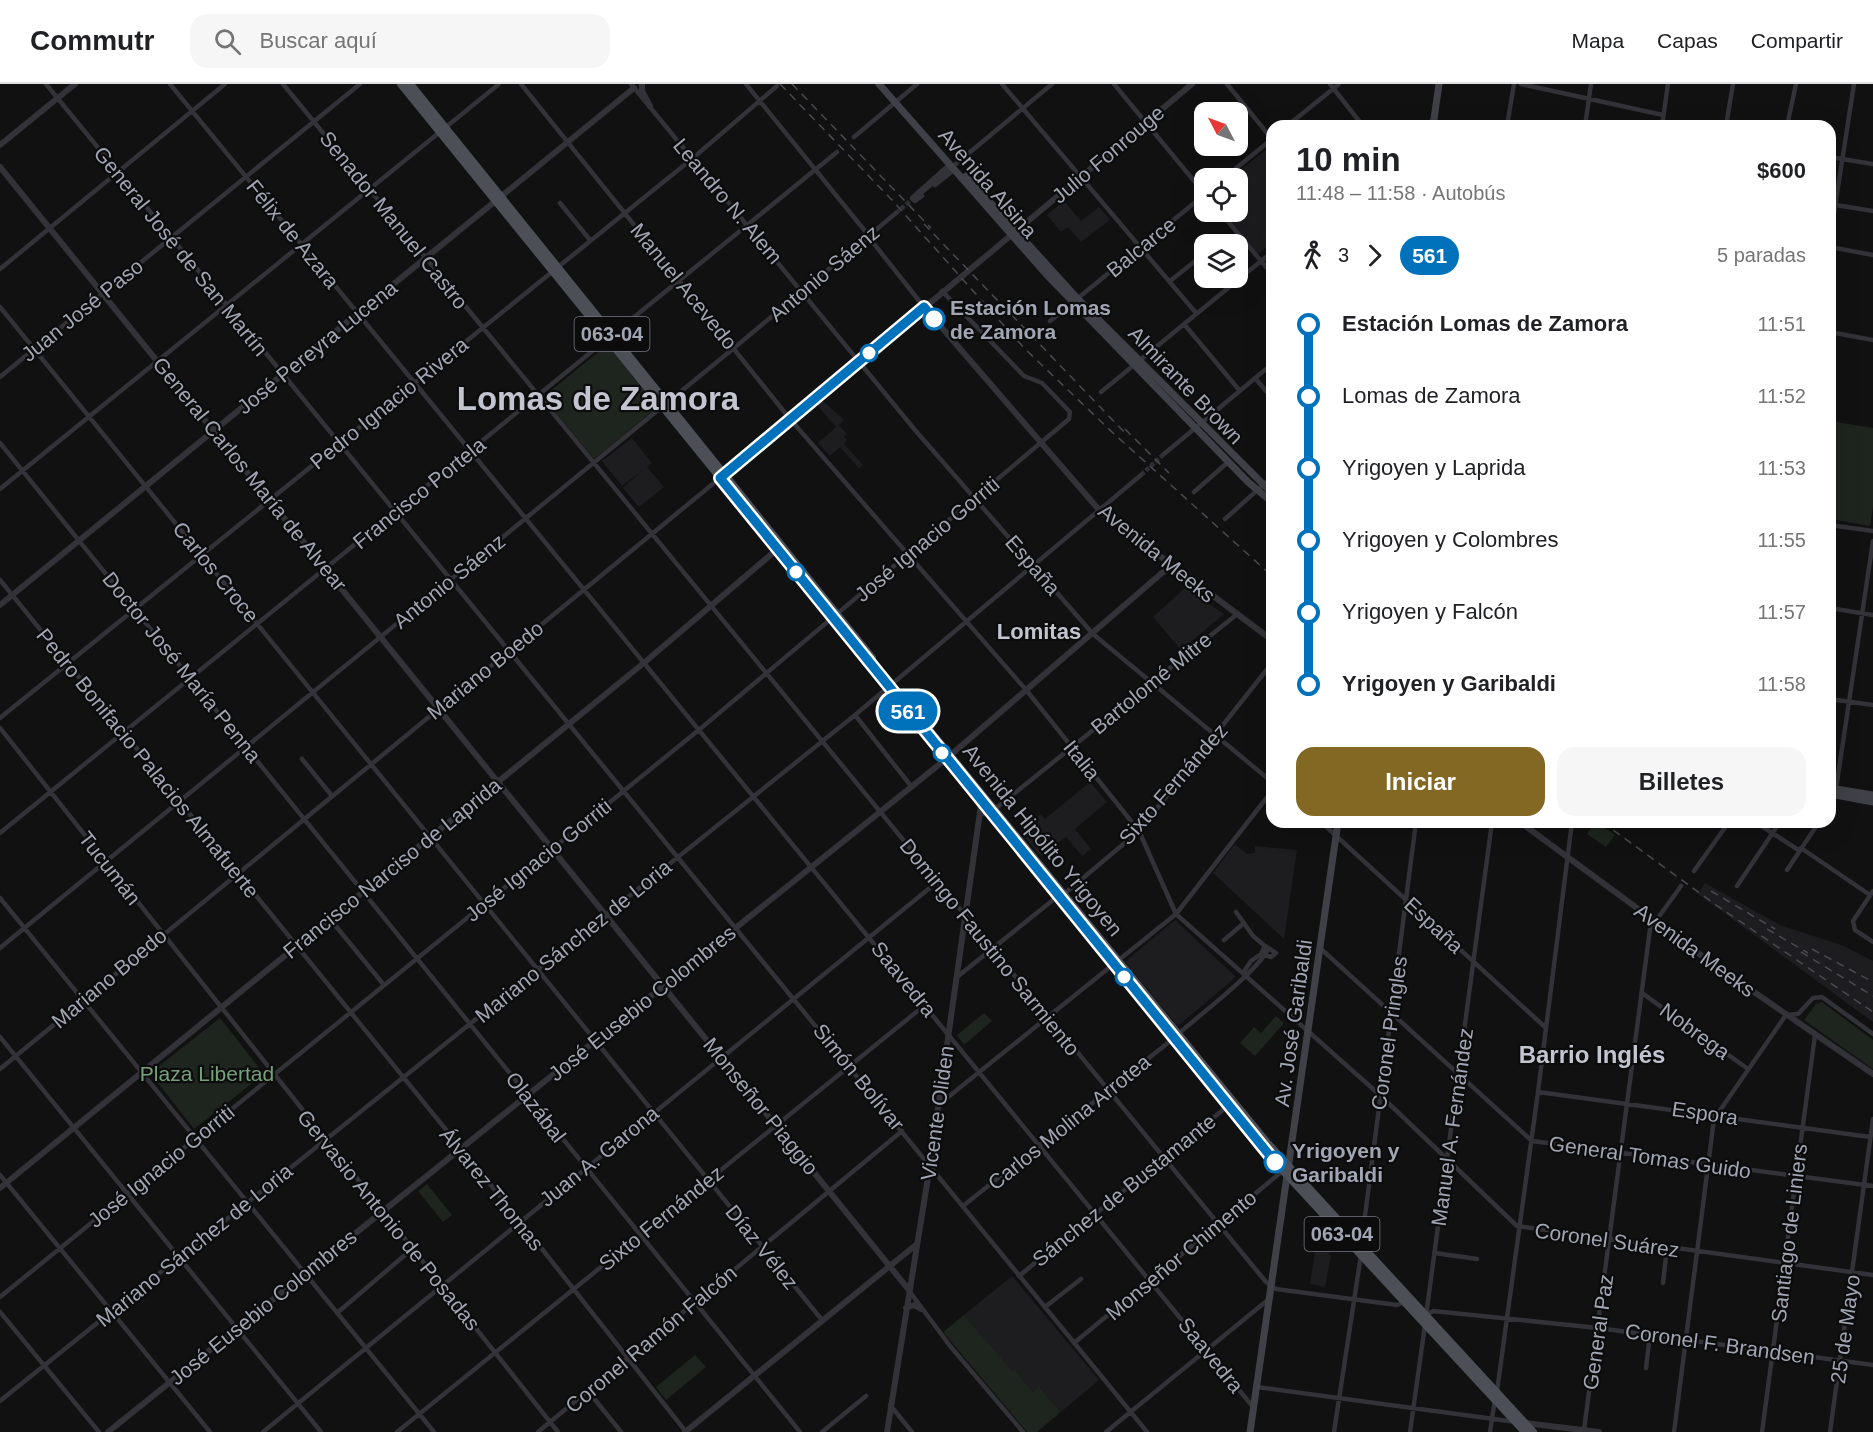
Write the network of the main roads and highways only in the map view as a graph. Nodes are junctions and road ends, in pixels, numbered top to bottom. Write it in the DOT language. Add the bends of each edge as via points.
graph roads {
  1 [pos="401,84"];
  2 [pos="410,84"];
  3 [pos="879,84"];
  4 [pos="885,84"];
  5 [pos="1439,84"];
  6 [pos="897,101"];
  7 [pos="1433,120"];
  8 [pos="443,130"];
  9 [pos="1076,301"];
  10 [pos="1198,425"];
  11 [pos="1260,488"];
  12 [pos="1266,490"];
  13 [pos="1266,495"];
  14 [pos="1836,791"];
  15 [pos="1836,792"];
  16 [pos="1873,795"];
  17 [pos="1873,802"];
  18 [pos="1337,828"];
  19 [pos="1176,1036"];
  20 [pos="1285,1170"];
  21 [pos="1407,1301"];
  22 [pos="1520,1422"];
  23 [pos="1247,1431"];
  24 [pos="1525,1432"];
  25 [pos="1533,1432"];
  1 -- 8 [label="main road, Avenida Hipólito Yrigoyen / 063-04"];
  2 -- 8 [label="main road, Avenida Hipólito Yrigoyen / 063-04"];
  3 -- 6 [label="main road, Avenida Alsina"];
  4 -- 6 [label="main road, Avenida Alsina"];
  5 -- 7 [label="main road"];
  6 -- 9 [label="main road, Avenida Alsina"];
  8 -- 19 [label="main road, Avenida Hipólito Yrigoyen / 063-04"];
  9 -- 10 [label="main road, Almirante Brown"];
  10 -- 11 [label="main road, Almirante Brown"];
  10 -- 11 [label="main road, Almirante Brown" via="1228,461"];
  11 -- 12 [label="main road, Almirante Brown"];
  11 -- 13 [label="main road, Almirante Brown"];
  14 -- 16 [label="main road"];
  15 -- 17 [label="main road"];
  18 -- 20 [label="main road, Av. José Garibaldi"];
  19 -- 20 [label="main road, Avenida Hipólito Yrigoyen / 063-04"];
  19 -- 20 [label="main road, Avenida Hipólito Yrigoyen / 063-04"];
  20 -- 21 [label="main road, Avenida Hipólito Yrigoyen / 063-04"];
  20 -- 21 [label="main road, Avenida Hipólito Yrigoyen / 063-04" via="1359,1244"];
  20 -- 23 [label="main road, Av. José Garibaldi" via="1257,1387"];
  21 -- 22 [label="main road, Avenida Hipólito Yrigoyen / 063-04"];
  22 -- 24 [label="main road, Avenida Hipólito Yrigoyen / 063-04"];
  22 -- 25 [label="main road, Avenida Hipólito Yrigoyen / 063-04"];
}
